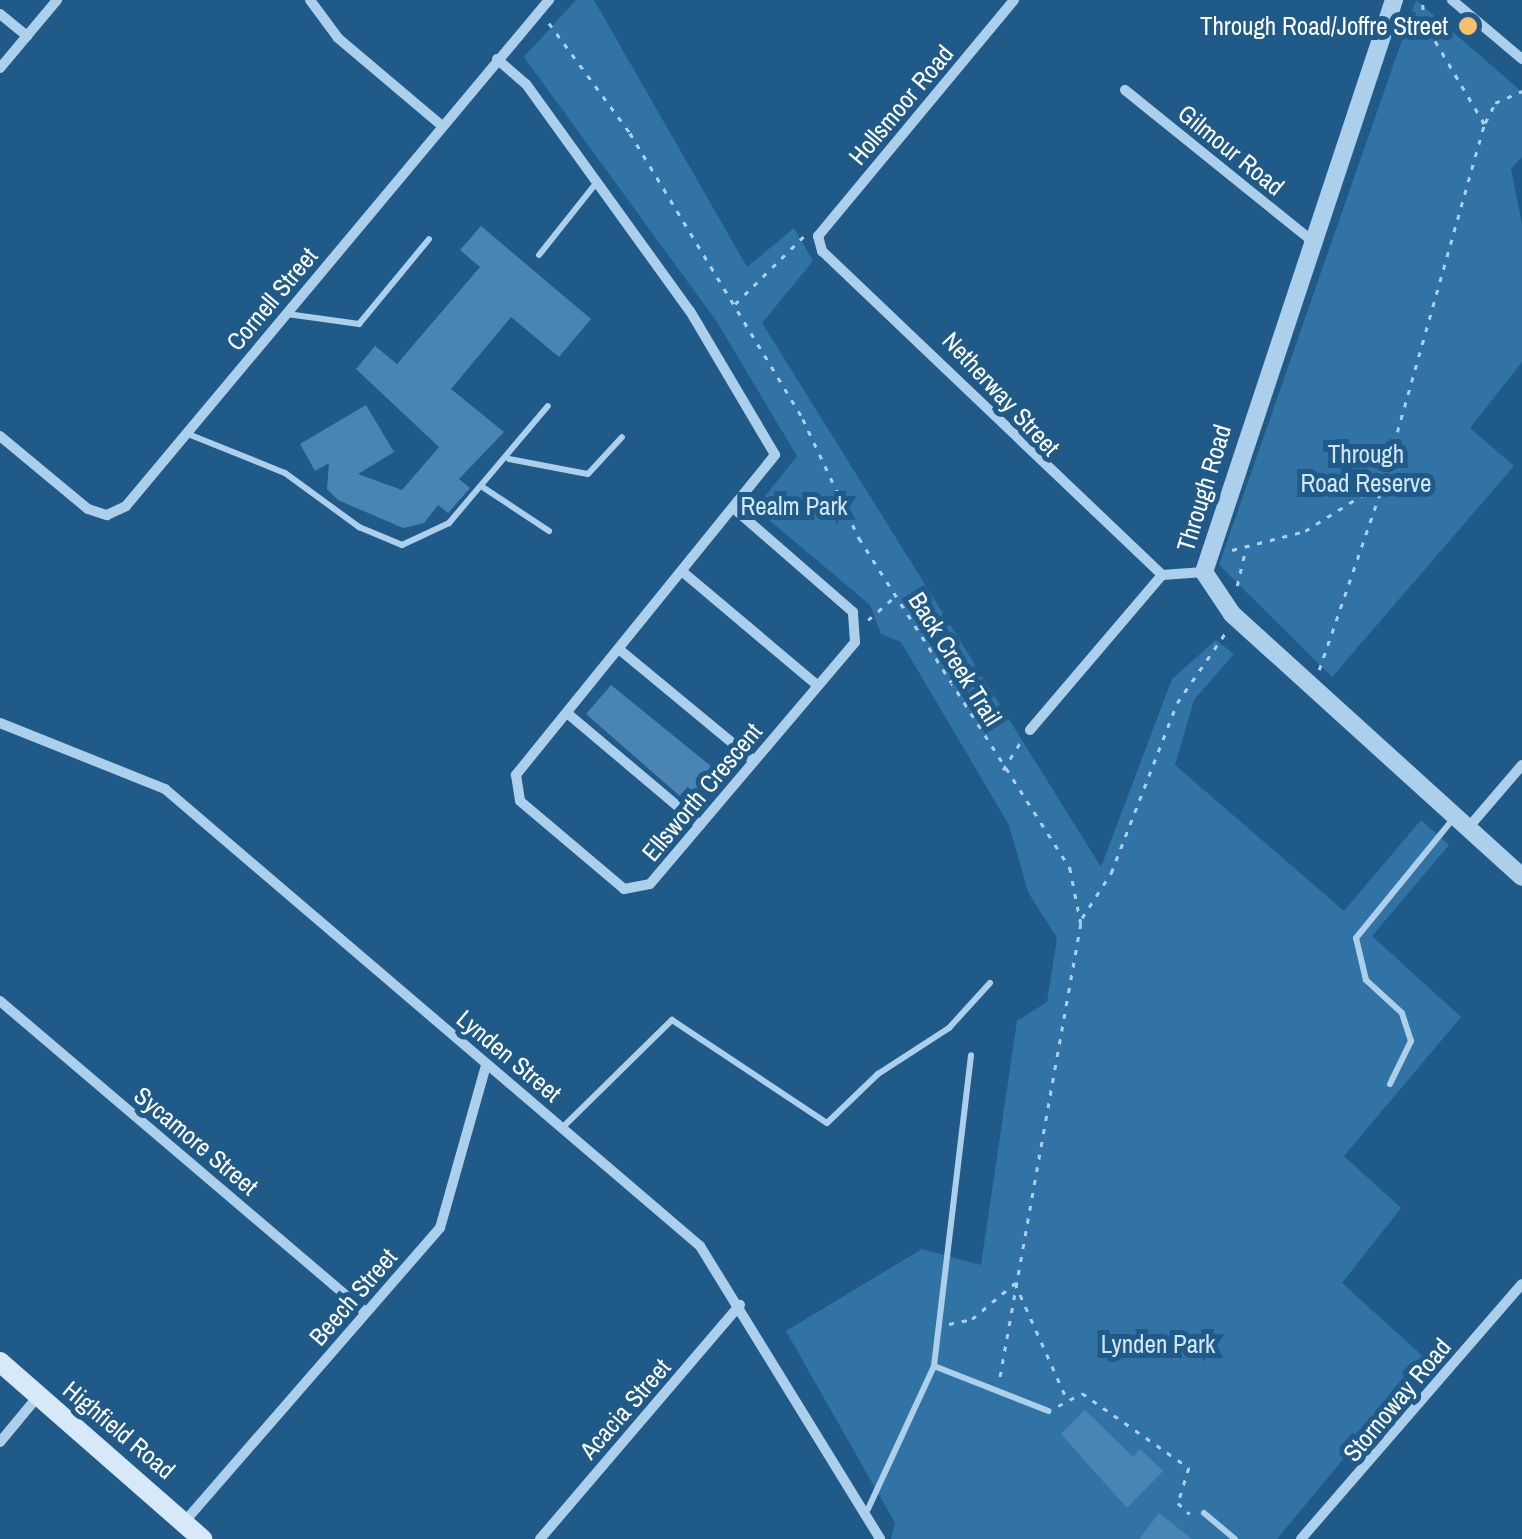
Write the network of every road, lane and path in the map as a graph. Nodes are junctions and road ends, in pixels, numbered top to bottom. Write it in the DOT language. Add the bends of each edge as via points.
graph roads {
  1 [pos="57,0"];
  2 [pos="310,0"];
  3 [pos="549,0"];
  4 [pos="1014,0"];
  5 [pos="1394,0"];
  6 [pos="1422,0"];
  7 [pos="1452,0"];
  8 [pos="538,13"];
  9 [pos="0,14"];
  10 [pos="27,36"];
  11 [pos="498,59"];
  12 [pos="1522,59"];
  13 [pos="0,68"];
  14 [pos="1125,90"];
  15 [pos="1522,91"];
  16 [pos="1484,124"];
  17 [pos="442,126"];
  18 [pos="598,181"];
  19 [pos="821,231"];
  20 [pos="429,239"];
  21 [pos="1312,241"];
  22 [pos="540,256"];
  23 [pos="734,305"];
  24 [pos="286,314"];
  25 [pos="548,406"];
  26 [pos="186,433"];
  27 [pos="0,436"];
  28 [pos="622,437"];
  29 [pos="509,459"];
  30 [pos="1383,482"];
  31 [pos="484,488"];
  32 [pos="736,511"];
  33 [pos="549,531"];
  34 [pos="1245,548"];
  35 [pos="1205,563"];
  36 [pos="684,573"];
  37 [pos="1162,575"];
  38 [pos="896,596"];
  39 [pos="1232,614"];
  40 [pos="859,627"];
  41 [pos="620,650"];
  42 [pos="818,686"];
  43 [pos="1314,689"];
  44 [pos="567,713"];
  45 [pos="0,723"];
  46 [pos="1030,730"];
  47 [pos="754,761"];
  48 [pos="1522,766"];
  49 [pos="1002,770"];
  50 [pos="1462,823"];
  51 [pos="700,825"];
  52 [pos="1522,877"];
  53 [pos="1080,921"];
  54 [pos="990,982"];
  55 [pos="0,1001"];
  56 [pos="971,1055"];
  57 [pos="486,1065"];
  58 [pos="1390,1084"];
  59 [pos="563,1127"];
  60 [pos="1016,1283"];
  61 [pos="1522,1284"];
  62 [pos="740,1305"];
  63 [pos="365,1312"];
  64 [pos="938,1327"];
  65 [pos="0,1362"];
  66 [pos="934,1366"];
  67 [pos="997,1390"];
  68 [pos="39,1395"];
  69 [pos="1068,1400"];
  70 [pos="1048,1411"];
  71 [pos="0,1442"];
  72 [pos="868,1508"];
  73 [pos="1204,1513"];
  74 [pos="186,1520"];
  75 [pos="202,1539"];
  76 [pos="540,1539"];
  77 [pos="880,1539"];
  78 [pos="1236,1539"];
  79 [pos="1301,1539"];
  1 -- 10 [label="street"];
  2 -- 17 [label="street" via="338,38"];
  3 -- 8 [label="street, Cornell Street"];
  4 -- 19 [label="street, Hollsmoor Road"];
  5 -- 21 [label="street, Through Road"];
  6 -- 16 [label="path" via="1424,23"];
  7 -- 12 [label="street"];
  8 -- 11 [label="street, Cornell Street"];
  8 -- 23 [label="path, Back Creek Trail" via="630,134"];
  9 -- 10 [label="street"];
  10 -- 13 [label="street"];
  11 -- 17 [label="street, Cornell Street"];
  11 -- 18 [label="street, Ellsworth Crescent"];
  14 -- 21 [label="street, Gilmour Road"];
  15 -- 16 [label="path" via="1495,103"];
  16 -- 30 [label="path"];
  17 -- 24 [label="street, Cornell Street"];
  18 -- 22 [label="lane"];
  18 -- 32 [label="street, Ellsworth Crescent" via="769,438 772,470"];
  19 -- 23 [label="path"];
  19 -- 37 [label="street, Netherway Street" via="822,251 910,326 1072,498"];
  20 -- 24 [label="lane" via="358,324"];
  21 -- 35 [label="street, Through Road"];
  23 -- 38 [label="path, Back Creek Trail"];
  24 -- 26 [label="street, Cornell Street"];
  25 -- 29 [label="lane"];
  26 -- 27 [label="street, Cornell Street" via="126,506 107,515"];
  26 -- 31 [label="lane" via="285,473 359,528 402,544 449,523"];
  28 -- 29 [label="lane" via="588,474"];
  29 -- 31 [label="lane"];
  30 -- 34 [label="path" via="1352,510"];
  30 -- 43 [label="path"];
  31 -- 33 [label="lane"];
  32 -- 36 [label="street, Ellsworth Crescent"];
  32 -- 40 [label="street" via="853,612"];
  34 -- 35 [label="path"];
  34 -- 39 [label="path"];
  35 -- 37 [label="street"];
  35 -- 39 [label="street, Through Road"];
  36 -- 41 [label="street, Ellsworth Crescent"];
  36 -- 42 [label="street"];
  37 -- 46 [label="street"];
  38 -- 40 [label="path"];
  38 -- 49 [label="path, Back Creek Trail"];
  39 -- 43 [label="street, Through Road"];
  39 -- 53 [label="path" via="1220,650 1178,703 1112,873"];
  40 -- 42 [label="street, Ellsworth Crescent"];
  41 -- 44 [label="street, Ellsworth Crescent"];
  41 -- 47 [label="street"];
  42 -- 47 [label="street, Ellsworth Crescent"];
  43 -- 50 [label="street, Through Road"];
  44 -- 51 [label="street"];
  44 -- 51 [label="street, Ellsworth Crescent" via="514,788 624,889 650,884"];
  45 -- 57 [label="street, Lynden Street" via="165,789"];
  46 -- 49 [label="path"];
  47 -- 51 [label="street, Ellsworth Crescent"];
  48 -- 50 [label="street"];
  49 -- 53 [label="path, Back Creek Trail" via="1070,868"];
  50 -- 52 [label="street, Through Road"];
  50 -- 58 [label="lane" via="1356,938 1361,969 1402,1013 1410,1040"];
  53 -- 60 [label="path, Back Creek Trail"];
  54 -- 59 [label="lane" via="949,1028 878,1074 827,1123 672,1020"];
  55 -- 63 [label="street, Sycamore Street"];
  56 -- 64 [label="lane"];
  57 -- 59 [label="street, Lynden Street"];
  57 -- 63 [label="street, Beech Street" via="440,1228"];
  59 -- 62 [label="street, Lynden Street" via="700,1246"];
  60 -- 64 [label="path" via="972,1318"];
  60 -- 67 [label="path, Back Creek Trail"];
  60 -- 69 [label="path"];
  61 -- 79 [label="street, Stornoway Road"];
  62 -- 72 [label="street, Lynden Street"];
  62 -- 76 [label="street, Acacia Street"];
  63 -- 74 [label="street, Beech Street"];
  64 -- 66 [label="lane"];
  65 -- 68 [label="main road, Highfield Road"];
  66 -- 67 [label="lane"];
  66 -- 72 [label="lane"];
  67 -- 70 [label="lane"];
  68 -- 71 [label="street"];
  68 -- 74 [label="main road, Highfield Road"];
  69 -- 70 [label="path"];
  69 -- 73 [label="path" via="1082,1393 1108,1407 1189,1468 1178,1503"];
  72 -- 77 [label="street, Lynden Street"];
  73 -- 78 [label="lane"];
  74 -- 75 [label="main road, Highfield Road"];
}
